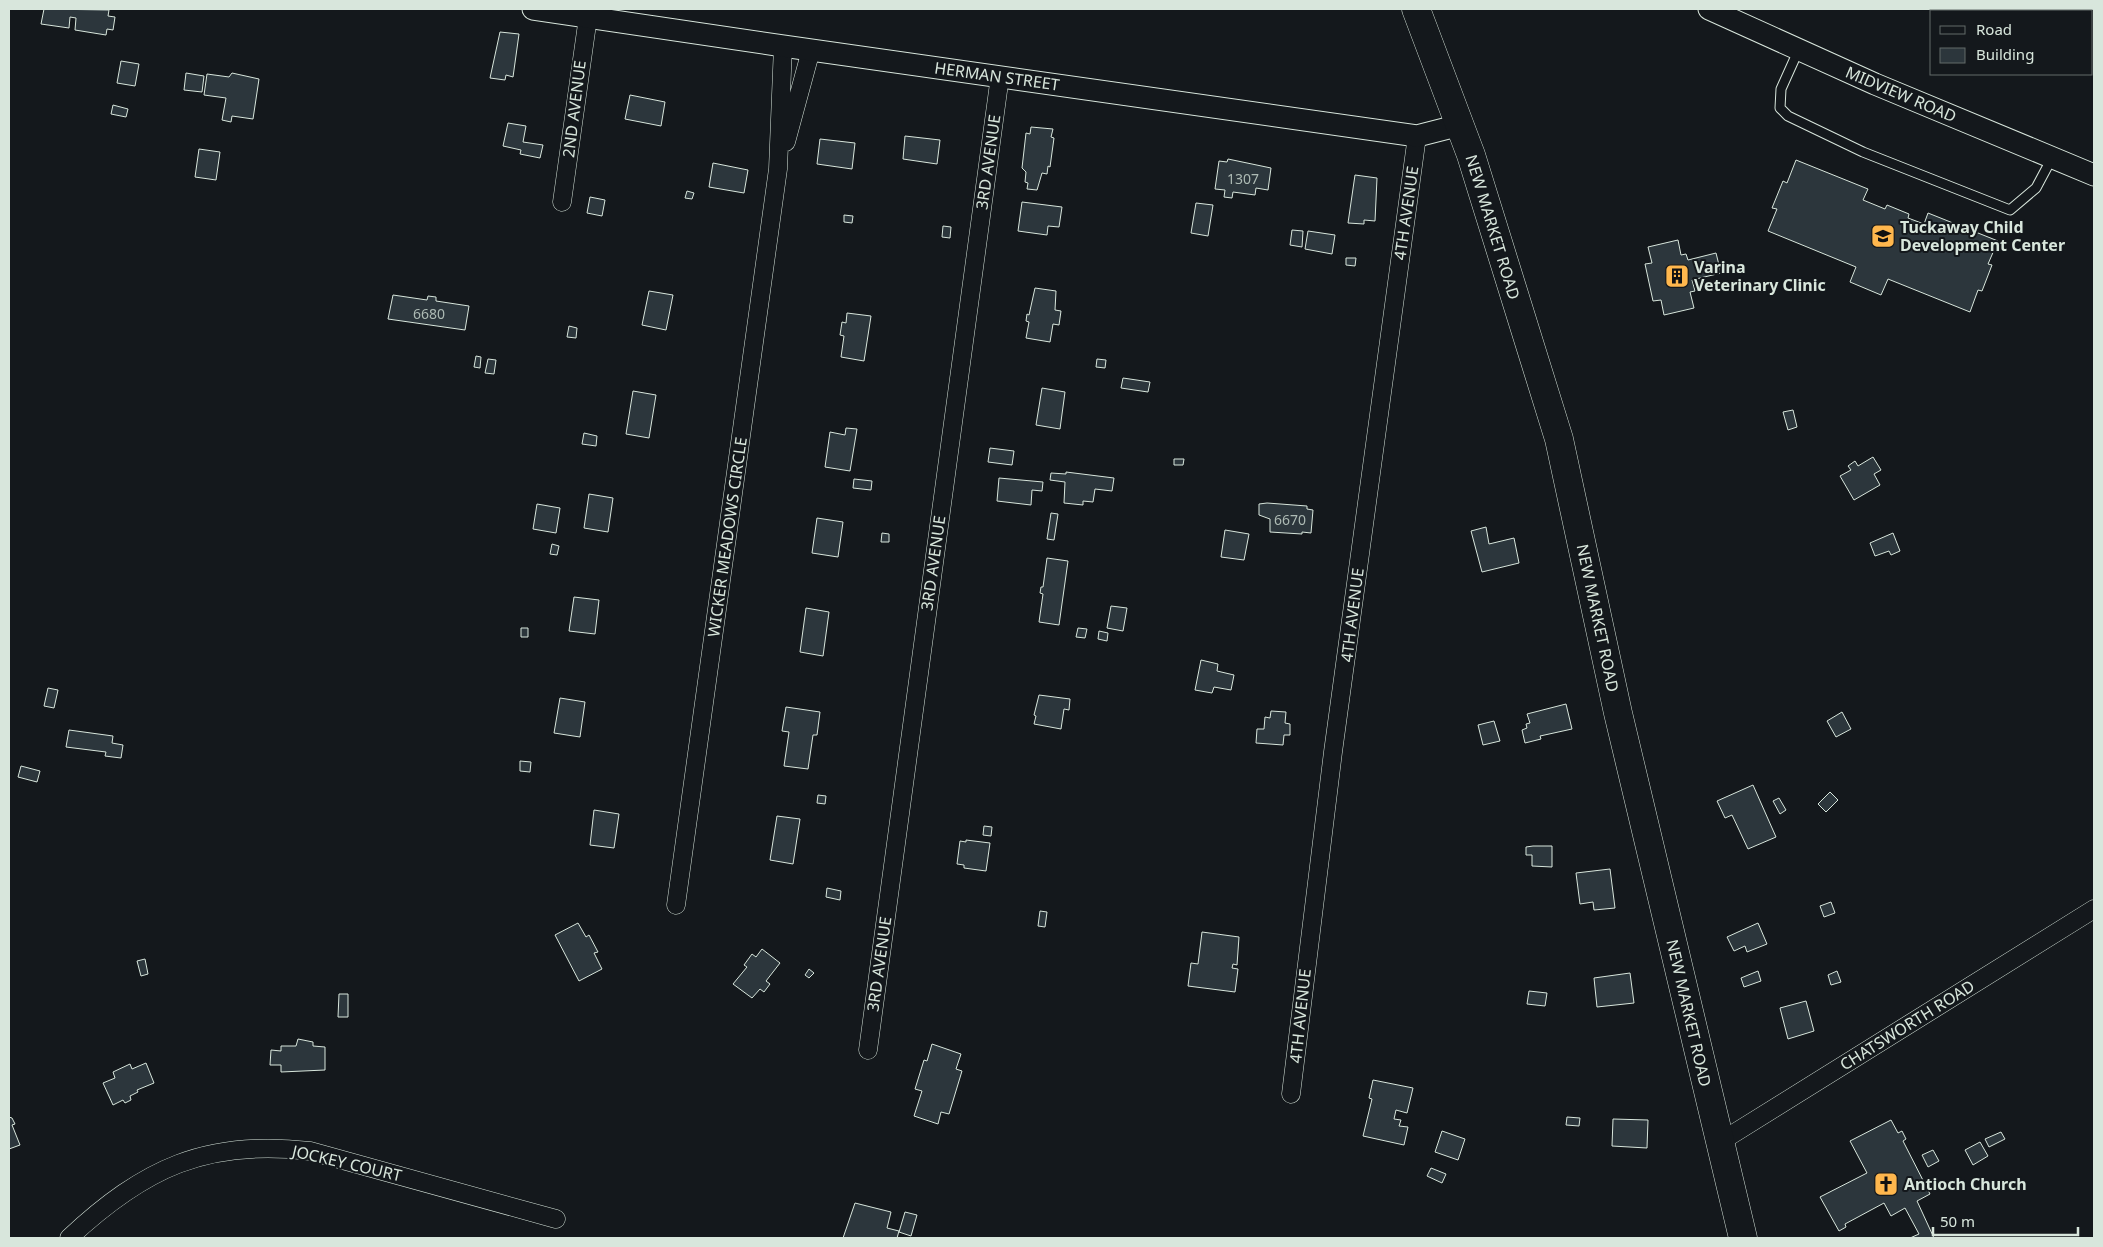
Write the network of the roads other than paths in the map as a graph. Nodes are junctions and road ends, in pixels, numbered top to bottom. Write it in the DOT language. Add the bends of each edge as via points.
graph roads {
  1 [pos="533,9"];
  2 [pos="1416,9"];
  3 [pos="1709,9"];
  4 [pos="588,16"];
  5 [pos="783,46"];
  6 [pos="1799,49"];
  7 [pos="811,50"];
  8 [pos="1000,76"];
  9 [pos="1460,125"];
  10 [pos="1417,136"];
  11 [pos="2052,158"];
  12 [pos="778,169"];
  13 [pos="2094,175"];
  14 [pos="562,202"];
  15 [pos="676,905"];
  16 [pos="2094,909"];
  17 [pos="868,1050"];
  18 [pos="1291,1094"];
  19 [pos="1720,1142"];
  20 [pos="556,1219"];
  21 [pos="69,1238"];
  22 [pos="1743,1238"];
  1 -- 4 [label="street, HERMAN STREET"];
  2 -- 9 [label="main road, NEW MARKET ROAD"];
  3 -- 6 [label="street, MIDVIEW ROAD"];
  4 -- 5 [label="street, HERMAN STREET"];
  4 -- 14 [label="street, 2ND AVENUE"];
  5 -- 7 [label="street, HERMAN STREET"];
  5 -- 12 [label="street, WICKER MEADOWS CIRCLE"];
  6 -- 11 [label="street, MIDVIEW ROAD"];
  6 -- 11 [label="lane" via="1781,89 1780,108 1788,116 1863,152 2010,210 2036,188"];
  7 -- 8 [label="street, HERMAN STREET"];
  7 -- 12 [label="street, WICKER MEADOWS CIRCLE"];
  8 -- 10 [label="street, HERMAN STREET"];
  8 -- 17 [label="street, 3RD AVENUE"];
  9 -- 10 [label="street, HERMAN STREET"];
  9 -- 19 [label="main road, NEW MARKET ROAD" via="1559,439 1618,714"];
  10 -- 18 [label="street, 4TH AVENUE" via="1333,752"];
  11 -- 13 [label="street, MIDVIEW ROAD"];
  12 -- 15 [label="street, WICKER MEADOWS CIRCLE"];
  16 -- 19 [label="street, CHATSWORTH ROAD"];
  19 -- 22 [label="main road, NEW MARKET ROAD"];
  20 -- 21 [label="street, JOCKEY COURT" via="319,1153 278,1147 200,1156 166,1168 131,1186"];
}
